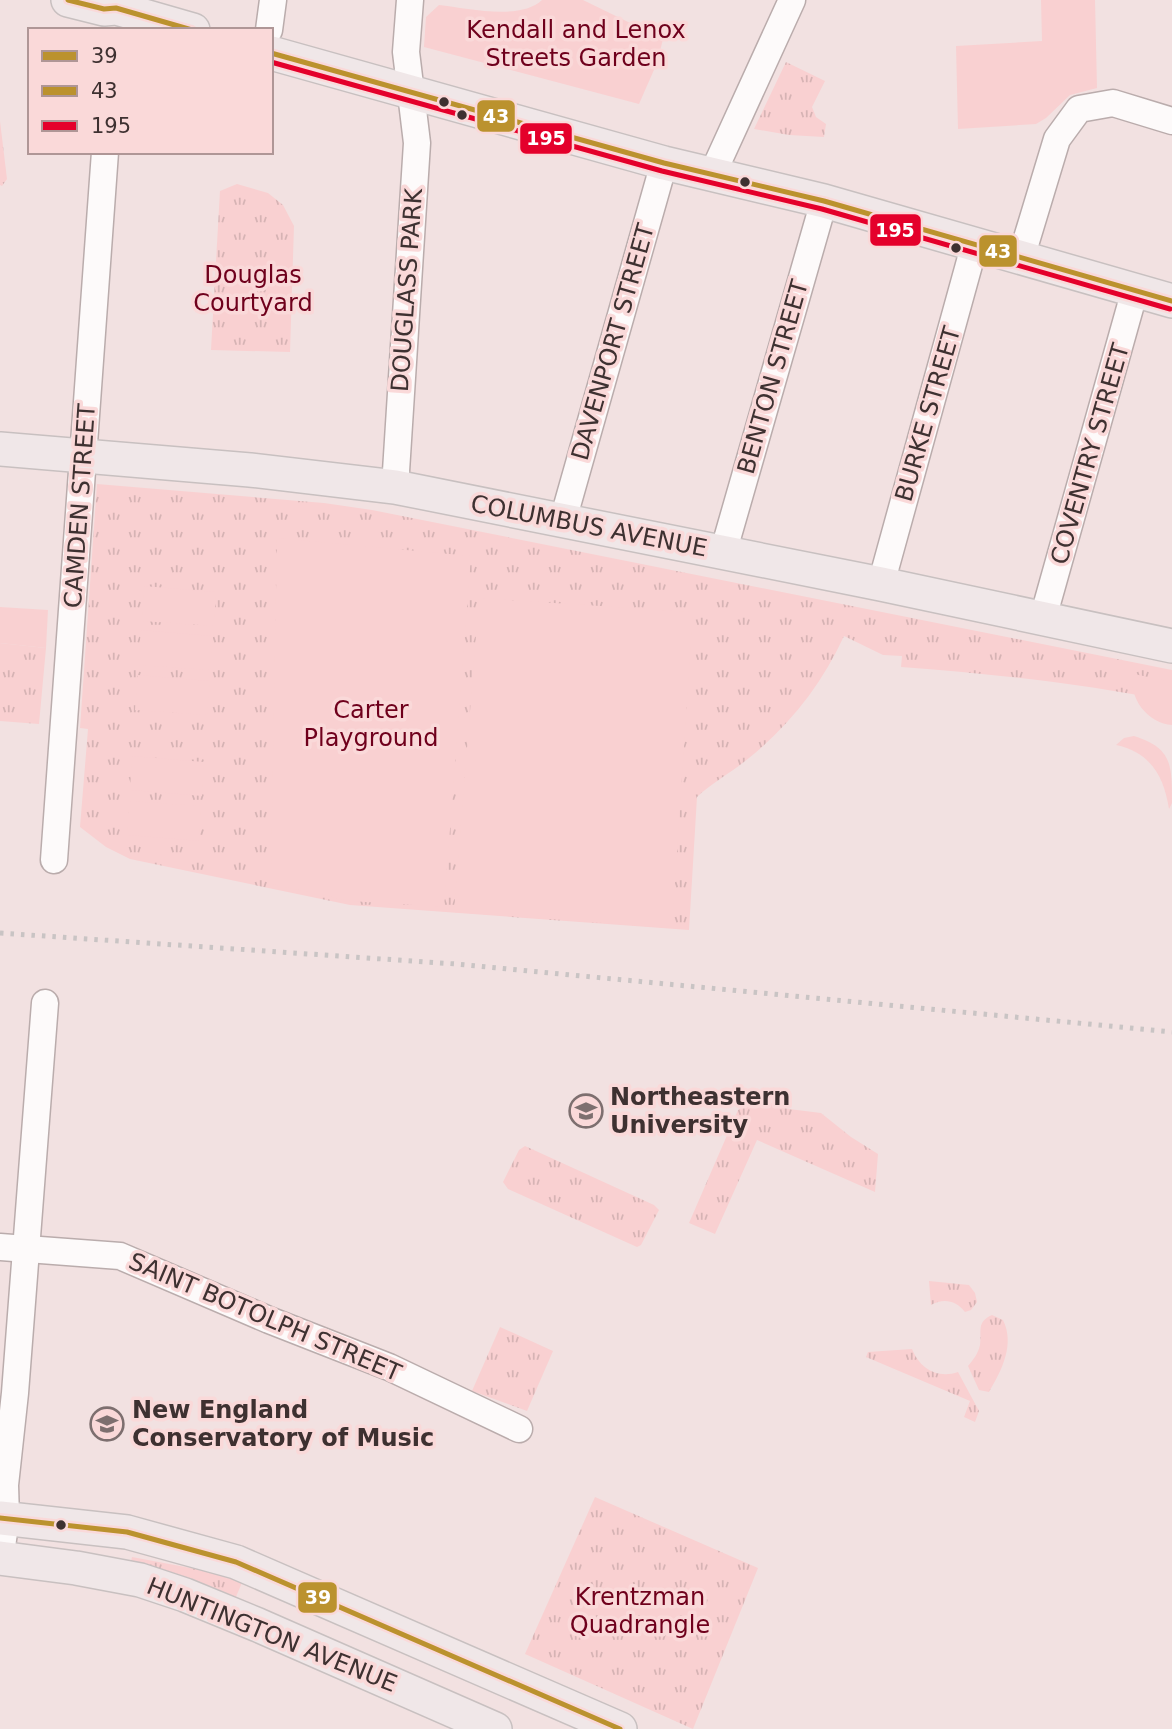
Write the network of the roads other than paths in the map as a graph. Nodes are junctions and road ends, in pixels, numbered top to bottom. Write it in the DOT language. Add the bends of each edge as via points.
graph roads {
  1 [pos="68,0"];
  2 [pos="273,0"];
  3 [pos="410,0"];
  4 [pos="792,0"];
  5 [pos="113,9"];
  6 [pos="185,28"];
  7 [pos="268,28"];
  8 [pos="273,54"];
  9 [pos="412,94"];
  10 [pos="1172,121"];
  11 [pos="106,154"];
  12 [pos="664,163"];
  13 [pos="712,175"];
  14 [pos="824,201"];
  15 [pos="975,243"];
  16 [pos="1021,258"];
  17 [pos="1135,290"];
  18 [pos="1172,301"];
  19 [pos="0,449"];
  20 [pos="83,456"];
  21 [pos="396,487"];
  22 [pos="563,520"];
  23 [pos="723,553"];
  24 [pos="881,584"];
  25 [pos="1043,618"];
  26 [pos="1172,646"];
  27 [pos="54,859"];
  28 [pos="45,1003"];
  29 [pos="13,1248"];
  30 [pos="519,1429"];
  31 [pos="3,1518"];
  32 [pos="0,1559"];
  33 [pos="495,1729"];
  34 [pos="620,1729"];
  1 -- 5 [label="main road"];
  2 -- 7 [label="street"];
  3 -- 9 [label="street, DOUGLASS PARK" via="405,52"];
  4 -- 13 [label="street"];
  5 -- 6 [label="main road"];
  8 -- 9 [label="main road"];
  9 -- 12 [label="main road"];
  9 -- 21 [label="street, DOUGLASS PARK" via="416,143"];
  10 -- 16 [label="street" via="1113,103 1079,109 1058,139"];
  11 -- 20 [label="street, CAMDEN STREET"];
  12 -- 13 [label="main road"];
  12 -- 22 [label="street, DAVENPORT STREET"];
  13 -- 14 [label="main road"];
  14 -- 15 [label="main road"];
  14 -- 23 [label="street, BENTON STREET"];
  15 -- 16 [label="main road"];
  15 -- 24 [label="street, BURKE STREET"];
  16 -- 17 [label="main road"];
  17 -- 18 [label="main road"];
  17 -- 25 [label="street, COVENTRY STREET"];
  19 -- 20 [label="main road, COLUMBUS AVENUE"];
  20 -- 21 [label="main road, COLUMBUS AVENUE"];
  20 -- 27 [label="street, CAMDEN STREET"];
  21 -- 22 [label="main road, COLUMBUS AVENUE"];
  22 -- 23 [label="main road, COLUMBUS AVENUE"];
  23 -- 24 [label="main road, COLUMBUS AVENUE"];
  24 -- 25 [label="main road, COLUMBUS AVENUE"];
  25 -- 26 [label="main road, COLUMBUS AVENUE"];
  28 -- 29 [label="street"];
  29 -- 30 [label="street, SAINT BOTOLPH STREET" via="129,1259 388,1367"];
  29 -- 31 [label="street" via="15,1392"];
  31 -- 32 [label="street"];
  31 -- 34 [label="main road, HUNTINGTON AVENUE" via="127,1532 236,1562"];
  32 -- 33 [label="main road, HUNTINGTON AVENUE" via="140,1580 185,1595"];
}
